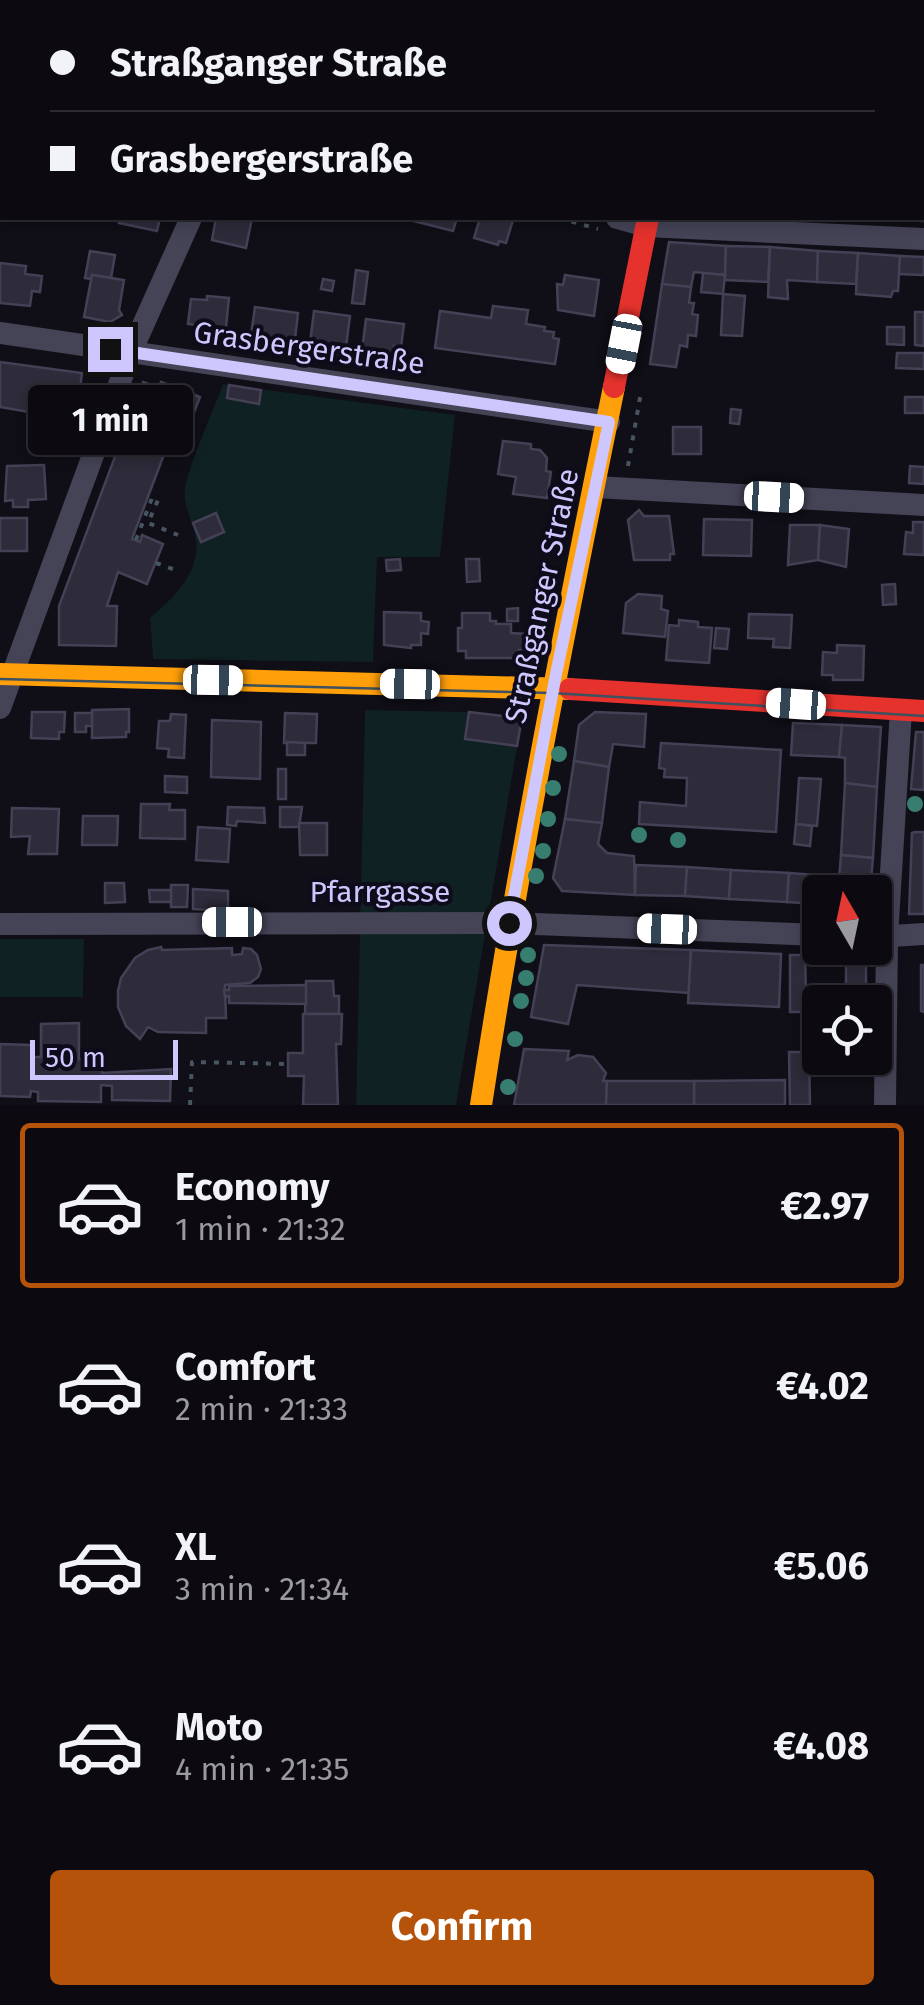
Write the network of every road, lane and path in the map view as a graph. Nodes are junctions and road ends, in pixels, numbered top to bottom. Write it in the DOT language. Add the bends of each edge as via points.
graph roads {
  1 [pos="190,220"];
  2 [pos="574,220"];
  3 [pos="647,222"];
  4 [pos="613,225"];
  5 [pos="924,239"];
  6 [pos="0,332"];
  7 [pos="131,352"];
  8 [pos="641,392"];
  9 [pos="609,422"];
  10 [pos="627,471"];
  11 [pos="595,487"];
  12 [pos="924,506"];
  13 [pos="178,536"];
  14 [pos="136,540"];
  15 [pos="156,562"];
  16 [pos="174,570"];
  17 [pos="6,675"];
  18 [pos="553,688"];
  19 [pos="0,708"];
  20 [pos="913,711"];
  21 [pos="890,875"];
  22 [pos="509,923"];
  23 [pos="0,924"];
  24 [pos="802,934"];
  25 [pos="924,934"];
  26 [pos="892,936"];
  27 [pos="882,965"];
  28 [pos="288,1064"];
  29 [pos="190,1105"];
  30 [pos="481,1105"];
  31 [pos="885,1105"];
  1 -- 7 [label="street"];
  2 -- 4 [label="path"];
  3 -- 4 [label="street"];
  3 -- 5 [label="street"];
  3 -- 9 [label="street, Straßganger Straße"];
  6 -- 7 [label="street, Grasbergerstraße"];
  7 -- 9 [label="street, Grasbergerstraße"];
  7 -- 17 [label="street"];
  8 -- 10 [label="path"];
  9 -- 11 [label="street, Straßganger Straße"];
  11 -- 12 [label="street"];
  11 -- 18 [label="street, Straßganger Straße"];
  13 -- 14 [label="path" via="148,524 158,500 152,498"];
  15 -- 16 [label="path"];
  17 -- 18 [label="street"];
  17 -- 19 [label="street"];
  18 -- 20 [label="street"];
  18 -- 22 [label="street, Straßganger Straße"];
  20 -- 21 [label="street"];
  22 -- 23 [label="street, Pfarrgasse"];
  22 -- 24 [label="street, Pfarrgasse"];
  22 -- 30 [label="street, Straßganger Straße"];
  25 -- 26 [label="street"];
  27 -- 31 [label="street"];
  28 -- 29 [label="path" via="192,1062"];
}
